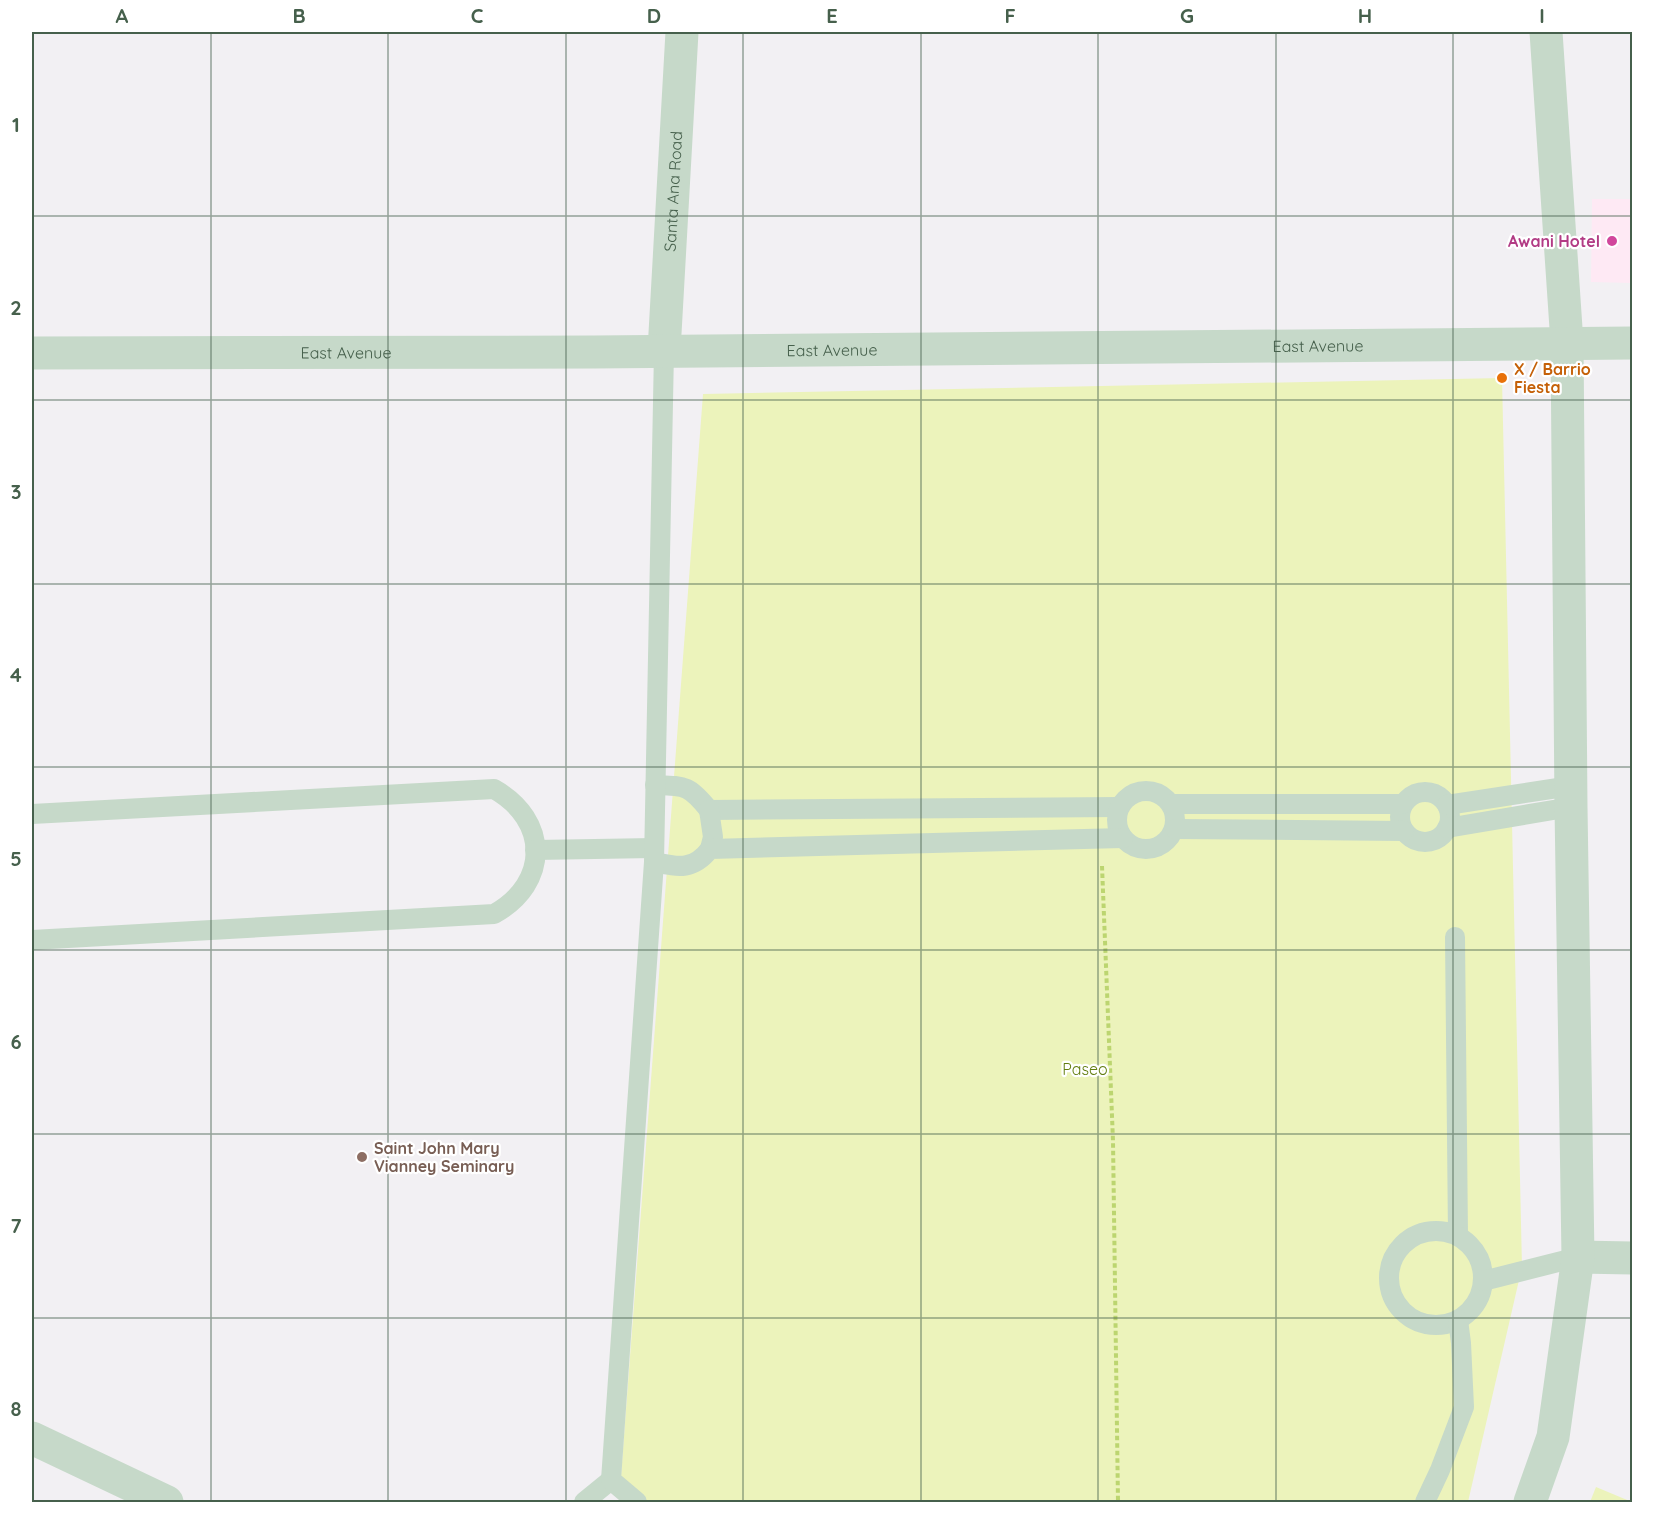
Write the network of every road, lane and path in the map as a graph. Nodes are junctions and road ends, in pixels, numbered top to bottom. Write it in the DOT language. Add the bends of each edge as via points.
graph roads {
  1 [pos="682,32"];
  2 [pos="1545,32"];
  3 [pos="1567,343"];
  4 [pos="1632,343"];
  5 [pos="664,351"];
  6 [pos="32,353"];
  7 [pos="655,785"];
  8 [pos="1571,797"];
  9 [pos="1172,804"];
  10 [pos="1285,804"];
  11 [pos="1341,804"];
  12 [pos="1402,804"];
  13 [pos="1447,805"];
  14 [pos="1119,807"];
  15 [pos="709,810"];
  16 [pos="32,814"];
  17 [pos="1447,828"];
  18 [pos="1175,829"];
  19 [pos="1287,830"];
  20 [pos="1340,830"];
  21 [pos="1404,831"];
  22 [pos="1123,838"];
  23 [pos="1101,839"];
  24 [pos="710,849"];
  25 [pos="535,850"];
  26 [pos="654,855"];
  27 [pos="1455,937"];
  28 [pos="32,940"];
  29 [pos="1458,1236"];
  30 [pos="1578,1257"];
  31 [pos="1632,1258"];
  32 [pos="1483,1281"];
  33 [pos="1458,1320"];
  34 [pos="32,1438"];
  35 [pos="611,1480"];
  36 [pos="167,1503"];
  37 [pos="584,1503"];
  38 [pos="637,1503"];
  39 [pos="1118,1503"];
  40 [pos="1425,1503"];
  41 [pos="1530,1503"];
  1 -- 5 [label="street, Santa Ana Road"];
  2 -- 3 [label="street"];
  3 -- 4 [label="street, East Avenue"];
  3 -- 5 [label="street, East Avenue"];
  3 -- 8 [label="street"];
  5 -- 6 [label="street, East Avenue"];
  5 -- 7 [label="lane"];
  7 -- 15 [label="lane" via="683,786"];
  7 -- 26 [label="lane"];
  8 -- 13 [label="lane"];
  8 -- 17 [label="lane"];
  8 -- 30 [label="street"];
  9 -- 10 [label="lane"];
  9 -- 14 [label="lane" via="1160,793 1144,790 1129,795"];
  9 -- 18 [label="lane"];
  10 -- 11 [label="lane"];
  10 -- 19 [label="lane"];
  11 -- 12 [label="lane"];
  11 -- 20 [label="lane"];
  12 -- 13 [label="lane" via="1416,793 1434,793"];
  12 -- 21 [label="lane" via="1400,818"];
  13 -- 17 [label="lane"];
  14 -- 15 [label="lane"];
  14 -- 22 [label="lane" via="1116,818"];
  15 -- 24 [label="lane" via="713,837"];
  16 -- 25 [label="lane" via="494,789 519,807 533,834"];
  17 -- 21 [label="lane" via="1426,842 1413,839"];
  18 -- 19 [label="lane"];
  18 -- 22 [label="lane" via="1166,842 1152,849 1135,848"];
  19 -- 20 [label="lane"];
  20 -- 21 [label="lane"];
  22 -- 23 [label="lane"];
  23 -- 24 [label="lane"];
  23 -- 39 [label="path" via="1113,1152"];
  24 -- 26 [label="lane" via="691,865 679,867"];
  25 -- 26 [label="lane"];
  25 -- 28 [label="lane" via="529,881 508,906 494,914"];
  26 -- 35 [label="lane"];
  27 -- 29 [label="lane"];
  29 -- 32 [label="lane" via="1477,1254"];
  29 -- 33 [label="lane" via="1432,1230 1412,1236 1392,1257 1388,1284 1396,1305 1424,1324 1446,1325"];
  30 -- 31 [label="street"];
  30 -- 32 [label="lane"];
  30 -- 41 [label="street" via="1553,1437"];
  32 -- 33 [label="lane" via="1475,1305"];
  33 -- 40 [label="lane" via="1464,1407"];
  34 -- 36 [label="street"];
  35 -- 37 [label="lane"];
  35 -- 38 [label="lane"];
}
